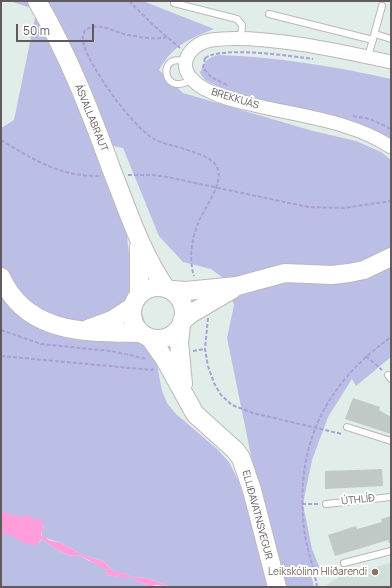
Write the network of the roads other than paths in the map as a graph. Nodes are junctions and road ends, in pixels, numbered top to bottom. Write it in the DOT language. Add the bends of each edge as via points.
graph roads {
  1 [pos="37,1"];
  2 [pos="174,3"];
  3 [pos="382,6"];
  4 [pos="269,14"];
  5 [pos="374,37"];
  6 [pos="241,39"];
  7 [pos="391,39"];
  8 [pos="368,57"];
  9 [pos="186,61"];
  10 [pos="391,62"];
  11 [pos="192,79"];
  12 [pos="391,147"];
  13 [pos="138,238"];
  14 [pos="391,257"];
  15 [pos="1,277"];
  16 [pos="237,286"];
  17 [pos="168,289"];
  18 [pos="136,300"];
  19 [pos="182,323"];
  20 [pos="82,331"];
  21 [pos="145,336"];
  22 [pos="184,393"];
  23 [pos="347,427"];
  24 [pos="391,441"];
  25 [pos="391,496"];
  26 [pos="326,504"];
  27 [pos="391,551"];
  28 [pos="344,563"];
  29 [pos="277,587"];
  1 -- 13 [label="main road, ÁSVALLABRAUT" via="85,101"];
  2 -- 6 [label="lane" via="237,19 242,25"];
  3 -- 5 [label="lane"];
  4 -- 5 [label="lane"];
  5 -- 7 [label="lane"];
  5 -- 8 [label="lane"];
  6 -- 8 [label="street" via="288,43"];
  6 -- 9 [label="street" via="204,42 193,48"];
  8 -- 10 [label="street"];
  9 -- 11 [label="street" via="187,73"];
  9 -- 11 [label="lane" via="170,62 168,79 178,85"];
  11 -- 12 [label="street, BREKKUÁS" via="211,92 232,99 364,131"];
  13 -- 17 [label="main road, ÁSVALLABRAUT" via="154,271"];
  13 -- 18 [label="main road, ÁSVALLABRAUT" via="140,268"];
  14 -- 16 [label="main road" via="349,274 285,274"];
  15 -- 20 [label="main road" via="15,298 42,320 62,328"];
  16 -- 17 [label="main road" via="193,291"];
  16 -- 19 [label="main road" via="192,313"];
  17 -- 18 [label="main road" via="149,288"];
  17 -- 19 [label="main road" via="182,302"];
  18 -- 20 [label="main road" via="112,320"];
  18 -- 21 [label="main road" via="131,317"];
  19 -- 21 [label="main road" via="171,336 157,339"];
  19 -- 22 [label="main road, ELLIÐAVATNSVEGUR" via="179,342"];
  20 -- 21 [label="main road"];
  21 -- 22 [label="main road, ELLIÐAVATNSVEGUR" via="164,358"];
  22 -- 29 [label="main road, ELLIÐAVATNSVEGUR" via="195,414 241,458"];
  23 -- 24 [label="lane"];
  25 -- 26 [label="lane, ÚTHLÍÐ"];
  27 -- 28 [label="lane"];
}
